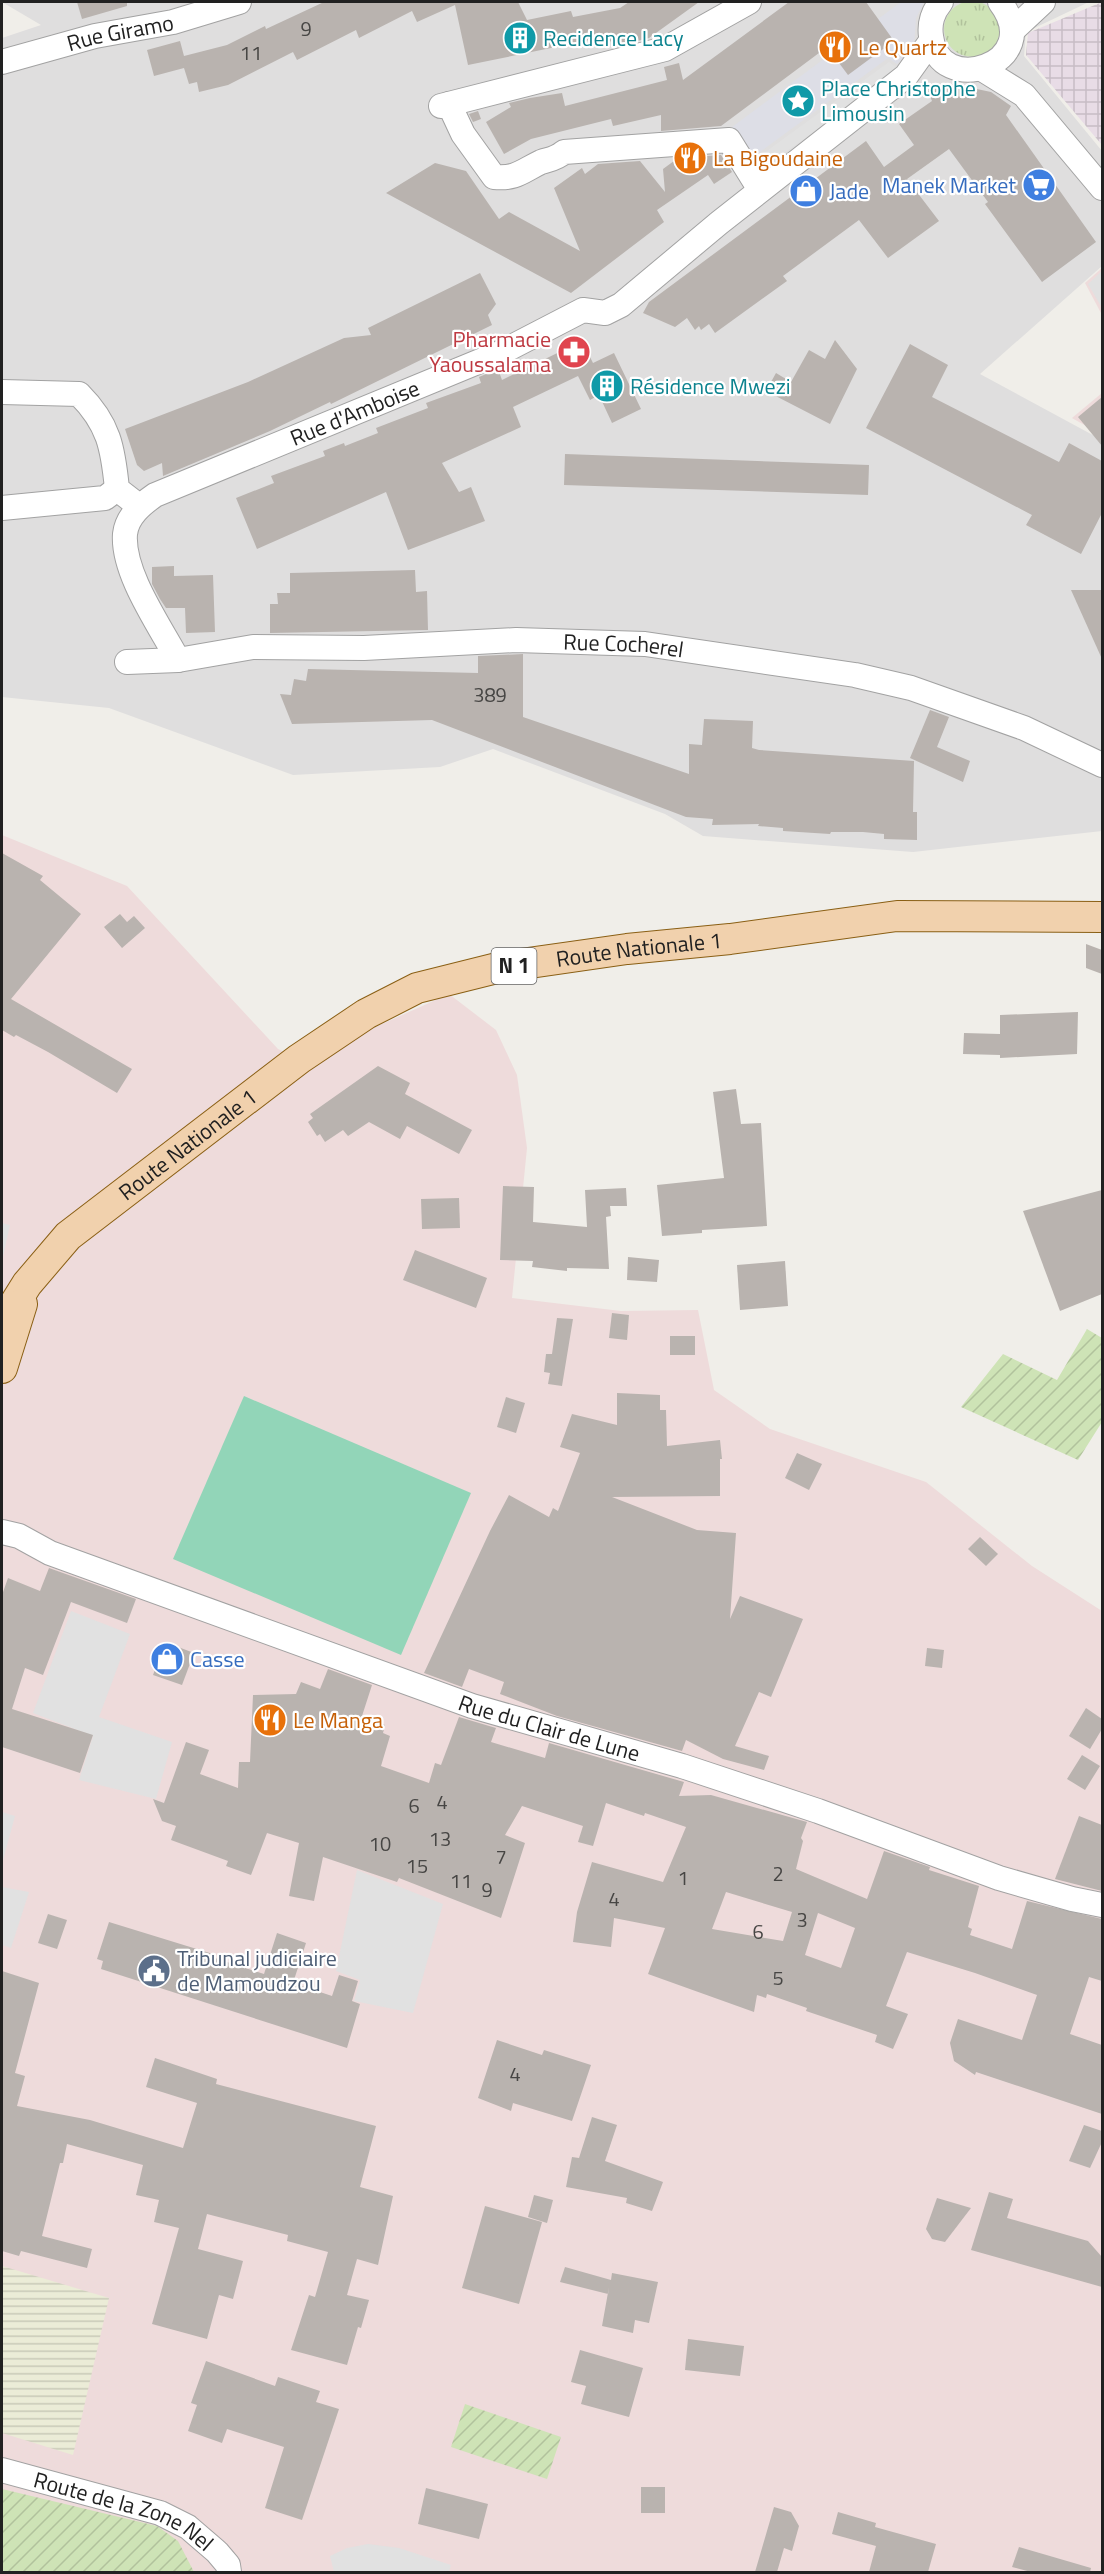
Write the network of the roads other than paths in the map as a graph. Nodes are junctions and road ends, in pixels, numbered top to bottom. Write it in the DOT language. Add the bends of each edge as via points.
graph roads {
  1 [pos="239,2"];
  2 [pos="749,2"];
  3 [pos="942,2"];
  4 [pos="1000,2"];
  5 [pos="1043,2"];
  6 [pos="1011,38"];
  7 [pos="931,41"];
  8 [pos="2,62"];
  9 [pos="957,68"];
  10 [pos="982,69"];
  11 [pos="906,76"];
  12 [pos="1024,94"];
  13 [pos="1102,188"];
  14 [pos="760,190"];
  15 [pos="2,392"];
  16 [pos="117,489"];
  17 [pos="139,506"];
  18 [pos="2,508"];
  19 [pos="178,660"];
  20 [pos="127,662"];
  21 [pos="1102,765"];
  22 [pos="1102,917"];
  23 [pos="27,1284"];
  24 [pos="2,1324"];
  25 [pos="2,1368"];
  26 [pos="2,1532"];
  27 [pos="1102,1905"];
  28 [pos="2,2470"];
  29 [pos="230,2572"];
  1 -- 8 [label="street, Rue Giramo" via="173,22 95,36"];
  2 -- 14 [label="street" via="665,49 445,105 495,177 520,175 564,152 729,140"];
  3 -- 7 [label="street" via="933,14"];
  4 -- 6 [label="street" via="1011,19"];
  5 -- 6 [label="street"];
  6 -- 10 [label="street" via="994,64"];
  6 -- 12 [label="street"];
  7 -- 9 [label="street" via="937,53"];
  7 -- 11 [label="street, Rue d'Amboise"];
  9 -- 10 [label="street, Rue d'Amboise"];
  9 -- 11 [label="street, Rue d'Amboise"];
  10 -- 12 [label="street"];
  11 -- 14 [label="street, Rue d'Amboise"];
  12 -- 13 [label="street"];
  14 -- 17 [label="street, Rue d'Amboise" via="621,305 606,313 584,310 502,352 155,495"];
  15 -- 16 [label="street" via="79,394 93,408 113,447"];
  16 -- 17 [label="street"];
  16 -- 18 [label="street" via="105,498"];
  17 -- 19 [label="street" via="125,532 128,560"];
  19 -- 20 [label="street, Rue Cocherel"];
  19 -- 21 [label="street, Rue Cocherel" via="253,647 364,648 516,640 645,644 855,675 911,688 1024,728"];
  22 -- 23 [label="main road, Route Nationale 1 / N 1" via="897,916 513,966 417,988 366,1014 242,1102 68,1236"];
  23 -- 24 [label="main road, Route Nationale 1 / N 1"];
  23 -- 25 [label="main road, Route Nationale 1 / N 1"];
  26 -- 27 [label="street, Rue du Clair de Lune" via="472,1706 682,1766 999,1878"];
  28 -- 29 [label="street, Route de la Zone Nel" via="160,2513 188,2527 217,2553"];
}
